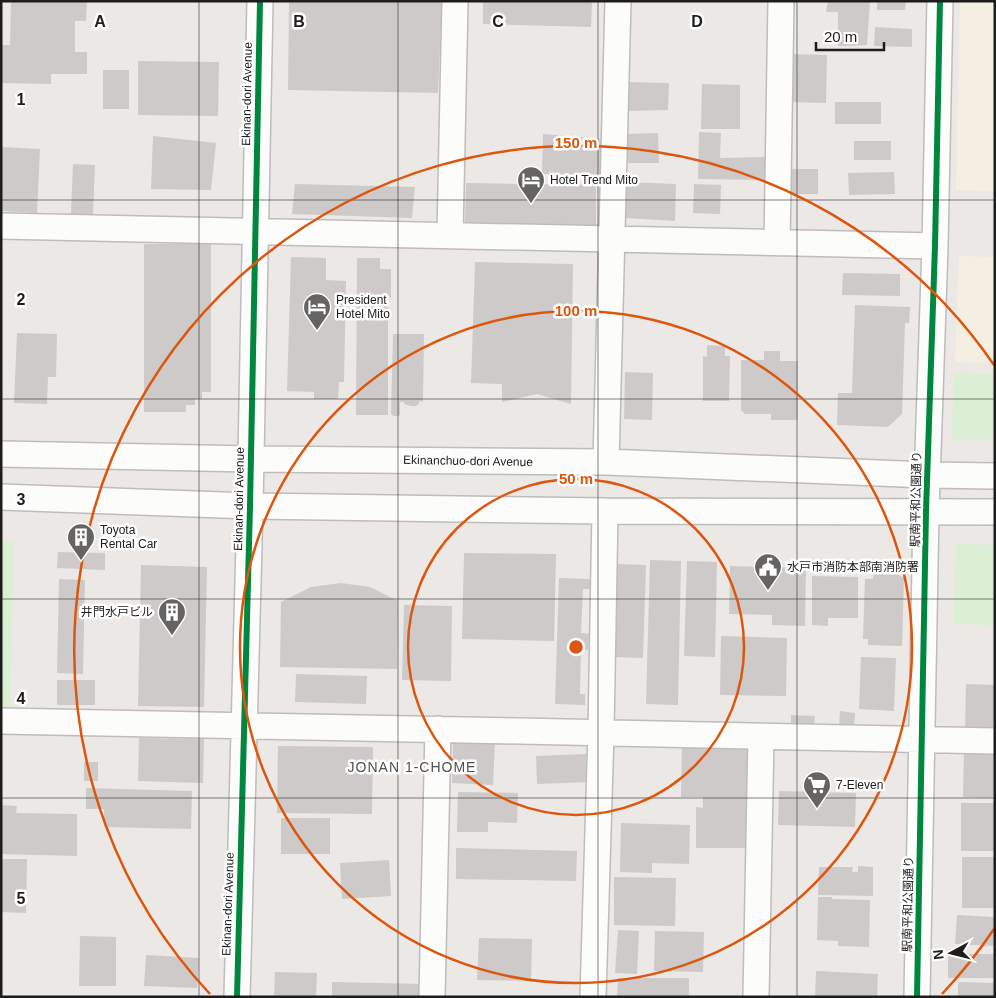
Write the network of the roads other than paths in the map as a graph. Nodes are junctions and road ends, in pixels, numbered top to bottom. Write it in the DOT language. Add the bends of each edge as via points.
graph roads {
  1 [pos="260,1"];
  2 [pos="455,1"];
  3 [pos="618,1"];
  4 [pos="781,1"];
  5 [pos="940,1"];
  6 [pos="1,226"];
  7 [pos="255,231"];
  8 [pos="450,235"];
  9 [pos="612,239"];
  10 [pos="777,243"];
  11 [pos="935,246"];
  12 [pos="1,454"];
  13 [pos="251,459"];
  14 [pos="606,462"];
  15 [pos="927,475"];
  16 [pos="995,476"];
  17 [pos="1,497"];
  18 [pos="250,506"];
  19 [pos="605,511"];
  20 [pos="926,511"];
  21 [pos="995,512"];
  22 [pos="1,721"];
  23 [pos="244,725"];
  24 [pos="438,729"];
  25 [pos="601,732"];
  26 [pos="761,737"];
  27 [pos="923,740"];
  28 [pos="995,741"];
  29 [pos="237,997"];
  30 [pos="432,997"];
  31 [pos="593,997"];
  32 [pos="756,997"];
  33 [pos="917,997"];
  1 -- 7 [label="street, Ekinan-dori Avenue"];
  2 -- 8 [label="street"];
  3 -- 9 [label="street"];
  4 -- 10 [label="street"];
  5 -- 11 [label="street, 駅南平和公園通り"];
  6 -- 7 [label="street"];
  7 -- 8 [label="street"];
  7 -- 13 [label="street, Ekinan-dori Avenue"];
  8 -- 9 [label="street"];
  9 -- 10 [label="street"];
  9 -- 14 [label="street"];
  10 -- 11 [label="street"];
  11 -- 15 [label="street, 駅南平和公園通り"];
  12 -- 13 [label="street, Ekinanchuo-dori Avenue"];
  13 -- 14 [label="street, Ekinanchuo-dori Avenue"];
  13 -- 18 [label="street, Ekinan-dori Avenue"];
  14 -- 15 [label="street, Ekinanchuo-dori Avenue"];
  15 -- 16 [label="street, Ekinanchuo-dori Avenue"];
  15 -- 20 [label="street, 駅南平和公園通り"];
  17 -- 18 [label="street"];
  18 -- 19 [label="street"];
  18 -- 23 [label="street, Ekinan-dori Avenue"];
  19 -- 20 [label="street"];
  19 -- 25 [label="street"];
  20 -- 21 [label="street"];
  20 -- 27 [label="street, 駅南平和公園通り"];
  22 -- 23 [label="street"];
  23 -- 24 [label="street"];
  23 -- 29 [label="street, Ekinan-dori Avenue"];
  24 -- 25 [label="street"];
  24 -- 30 [label="street"];
  25 -- 26 [label="street"];
  25 -- 31 [label="street"];
  26 -- 27 [label="street"];
  26 -- 32 [label="street"];
  27 -- 28 [label="street"];
  27 -- 33 [label="street, 駅南平和公園通り"];
}
